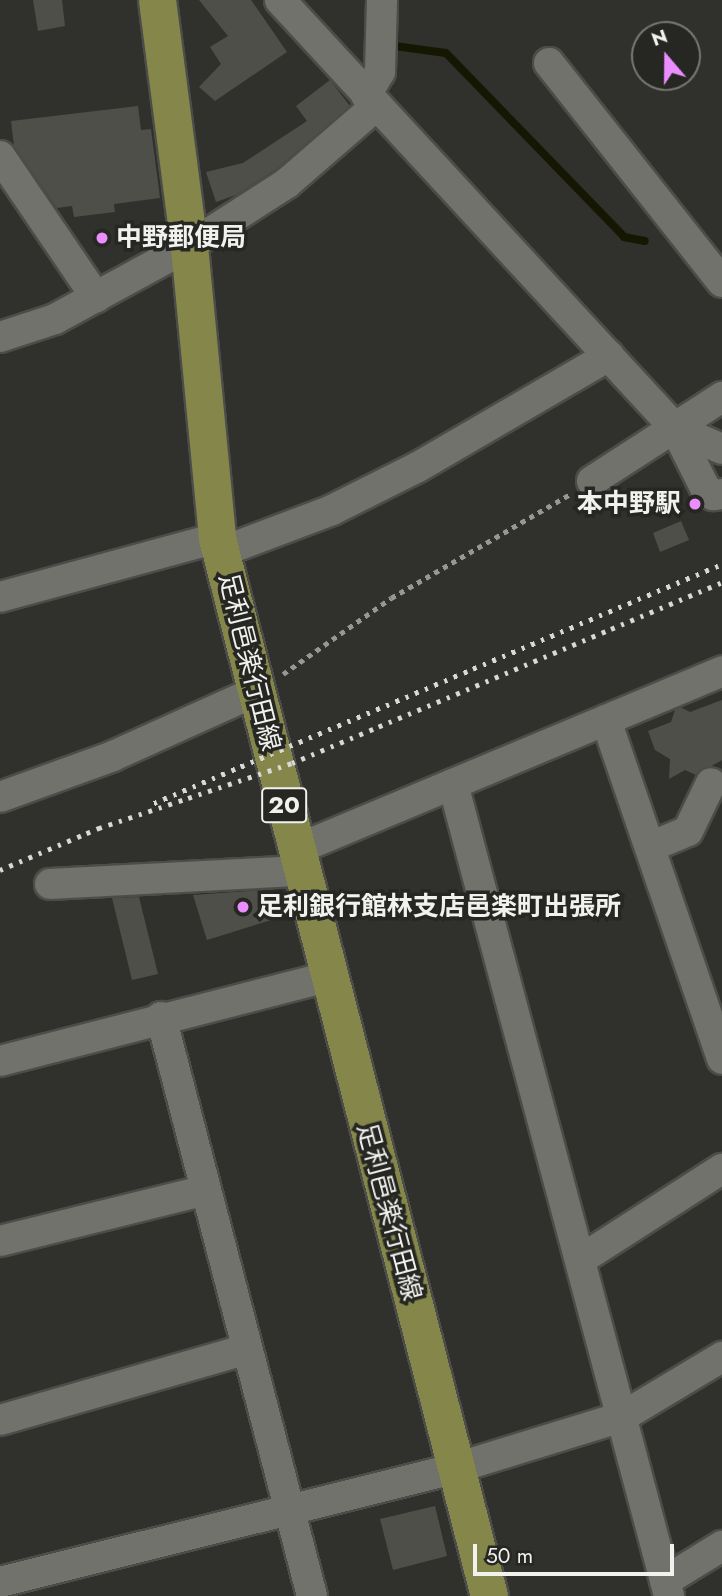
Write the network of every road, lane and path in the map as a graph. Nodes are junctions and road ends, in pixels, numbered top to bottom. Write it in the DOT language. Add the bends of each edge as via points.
graph roads {
  1 [pos="157,0"];
  2 [pos="280,0"];
  3 [pos="382,0"];
  4 [pos="549,62"];
  5 [pos="371,100"];
  6 [pos="0,156"];
  7 [pos="189,246"];
  8 [pos="722,282"];
  9 [pos="96,297"];
  10 [pos="0,337"];
  11 [pos="609,356"];
  12 [pos="722,397"];
  13 [pos="675,428"];
  14 [pos="722,449"];
  15 [pos="592,481"];
  16 [pos="722,494"];
  17 [pos="219,545"];
  18 [pos="0,597"];
  19 [pos="722,671"];
  20 [pos="266,685"];
  21 [pos="606,720"];
  22 [pos="710,783"];
  23 [pos="453,784"];
  24 [pos="0,797"];
  25 [pos="650,847"];
  26 [pos="298,860"];
  27 [pos="50,884"];
  28 [pos="328,977"];
  29 [pos="161,1017"];
  30 [pos="722,1059"];
  31 [pos="0,1061"];
  32 [pos="722,1169"];
  33 [pos="206,1189"];
  34 [pos="0,1241"];
  35 [pos="580,1260"];
  36 [pos="247,1349"];
  37 [pos="722,1357"];
  38 [pos="622,1417"];
  39 [pos="0,1420"];
  40 [pos="456,1468"];
  41 [pos="290,1508"];
  42 [pos="722,1546"];
  43 [pos="0,1582"];
  44 [pos="667,1588"];
  45 [pos="312,1596"];
  46 [pos="489,1596"];
  1 -- 7 [label="main road, 足利邑楽行田線 / 20"];
  2 -- 5 [label="street"];
  3 -- 5 [label="street" via="380,72"];
  4 -- 8 [label="street"];
  5 -- 7 [label="street" via="286,183"];
  5 -- 11 [label="street"];
  6 -- 9 [label="street"];
  7 -- 9 [label="street"];
  7 -- 17 [label="main road, 足利邑楽行田線 / 20"];
  9 -- 10 [label="street" via="55,319"];
  11 -- 13 [label="street"];
  11 -- 17 [label="street" via="406,473 332,510"];
  12 -- 13 [label="street"];
  13 -- 14 [label="street"];
  13 -- 15 [label="street"];
  13 -- 16 [label="street" via="705,488 713,495"];
  15 -- 20 [label="path" via="391,598"];
  17 -- 18 [label="street"];
  17 -- 20 [label="main road, 足利邑楽行田線 / 20"];
  19 -- 21 [label="street"];
  20 -- 24 [label="street" via="113,757"];
  20 -- 26 [label="main road, 足利邑楽行田線 / 20"];
  21 -- 23 [label="street"];
  21 -- 25 [label="street"];
  22 -- 25 [label="street" via="688,831"];
  23 -- 26 [label="street"];
  23 -- 35 [label="street"];
  25 -- 30 [label="street"];
  26 -- 27 [label="street"];
  26 -- 28 [label="main road, 足利邑楽行田線 / 20"];
  28 -- 29 [label="street"];
  28 -- 40 [label="main road, 足利邑楽行田線 / 20"];
  29 -- 31 [label="street"];
  29 -- 33 [label="street"];
  32 -- 35 [label="street"];
  33 -- 34 [label="street"];
  33 -- 36 [label="street"];
  35 -- 38 [label="street"];
  36 -- 39 [label="street"];
  36 -- 41 [label="street"];
  37 -- 38 [label="street"];
  38 -- 40 [label="street"];
  38 -- 44 [label="street"];
  40 -- 41 [label="street"];
  40 -- 46 [label="main road, 足利邑楽行田線 / 20"];
  41 -- 43 [label="street"];
  41 -- 45 [label="street"];
  42 -- 44 [label="street"];
}
